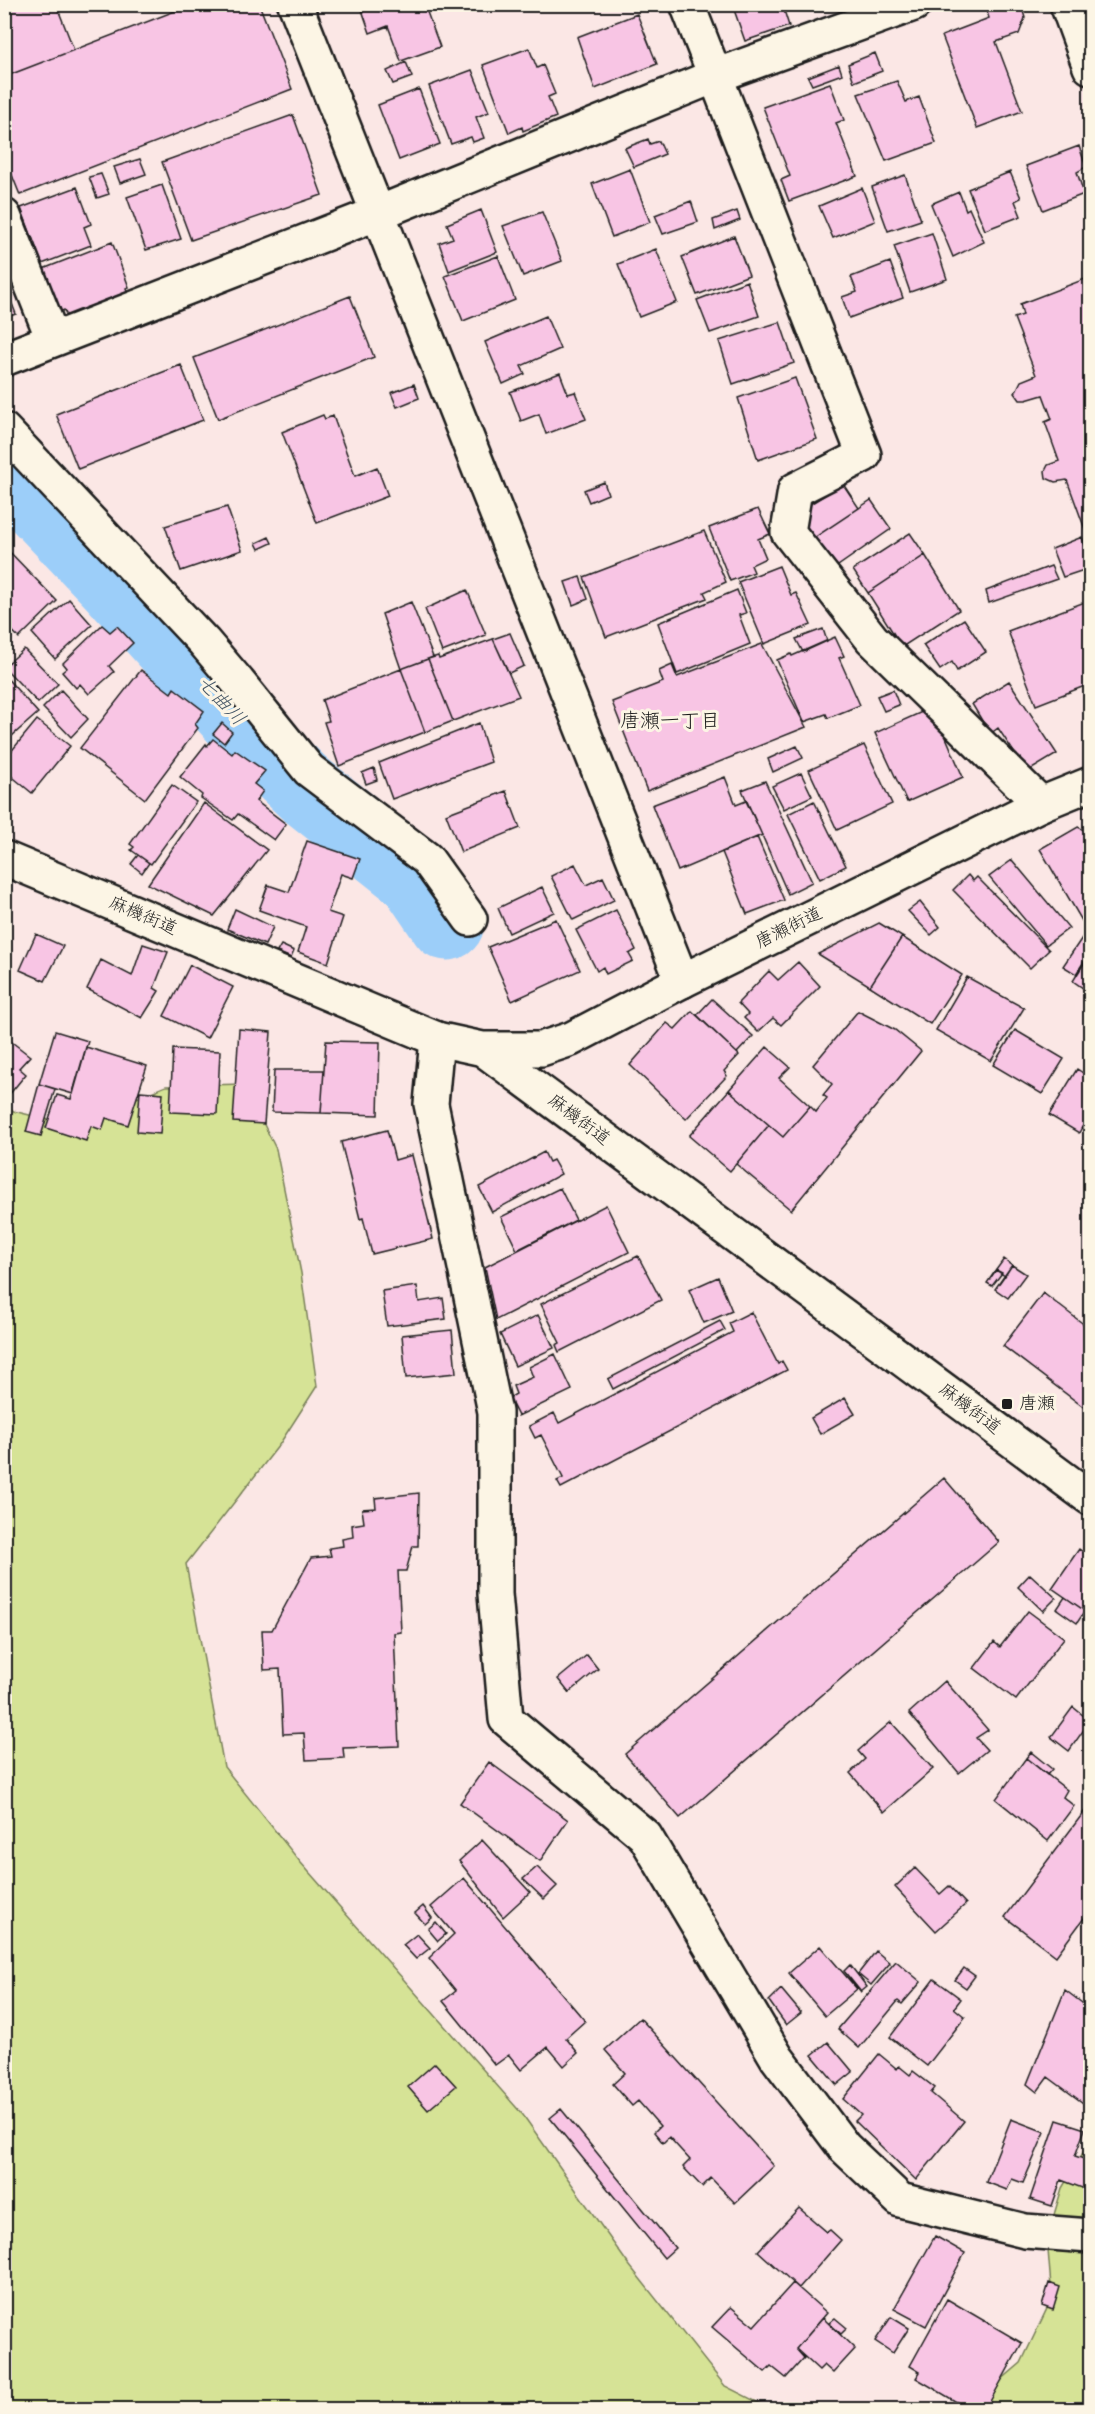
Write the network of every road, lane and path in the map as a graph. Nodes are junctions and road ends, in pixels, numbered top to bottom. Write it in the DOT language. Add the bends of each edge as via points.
graph roads {
  1 [pos="295,4"];
  2 [pos="687,4"];
  3 [pos="915,4"];
  4 [pos="1066,4"];
  5 [pos="1090,67"];
  6 [pos="714,76"];
  7 [pos="376,214"];
  8 [pos="4,216"];
  9 [pos="53,339"];
  10 [pos="4,359"];
  11 [pos="4,430"];
  12 [pos="1090,784"];
  13 [pos="1041,804"];
  14 [pos="4,858"];
  15 [pos="470,919"];
  16 [pos="682,981"];
  17 [pos="437,1039"];
  18 [pos="483,1049"];
  19 [pos="1090,1498"];
  20 [pos="1090,2236"];
  1 -- 7 [label="street"];
  2 -- 6 [label="street"];
  3 -- 6 [label="street"];
  4 -- 5 [label="street"];
  6 -- 7 [label="street"];
  6 -- 13 [label="street" via="864,455 795,490 788,532 872,639"];
  7 -- 9 [label="street"];
  7 -- 16 [label="street"];
  8 -- 9 [label="street"];
  9 -- 10 [label="street"];
  11 -- 15 [label="street" via="204,642 309,770 427,859"];
  12 -- 13 [label="street, 唐瀬街道"];
  13 -- 16 [label="street, 唐瀬街道"];
  14 -- 17 [label="street, 麻機街道"];
  16 -- 18 [label="street, 唐瀬街道" via="571,1039 541,1049"];
  17 -- 18 [label="street, 麻機街道"];
  17 -- 20 [label="street" via="430,1104 495,1412 495,1594 506,1719 645,1836 777,2058 844,2147 900,2200 1025,2231"];
  18 -- 19 [label="street, 麻機街道"];
}
